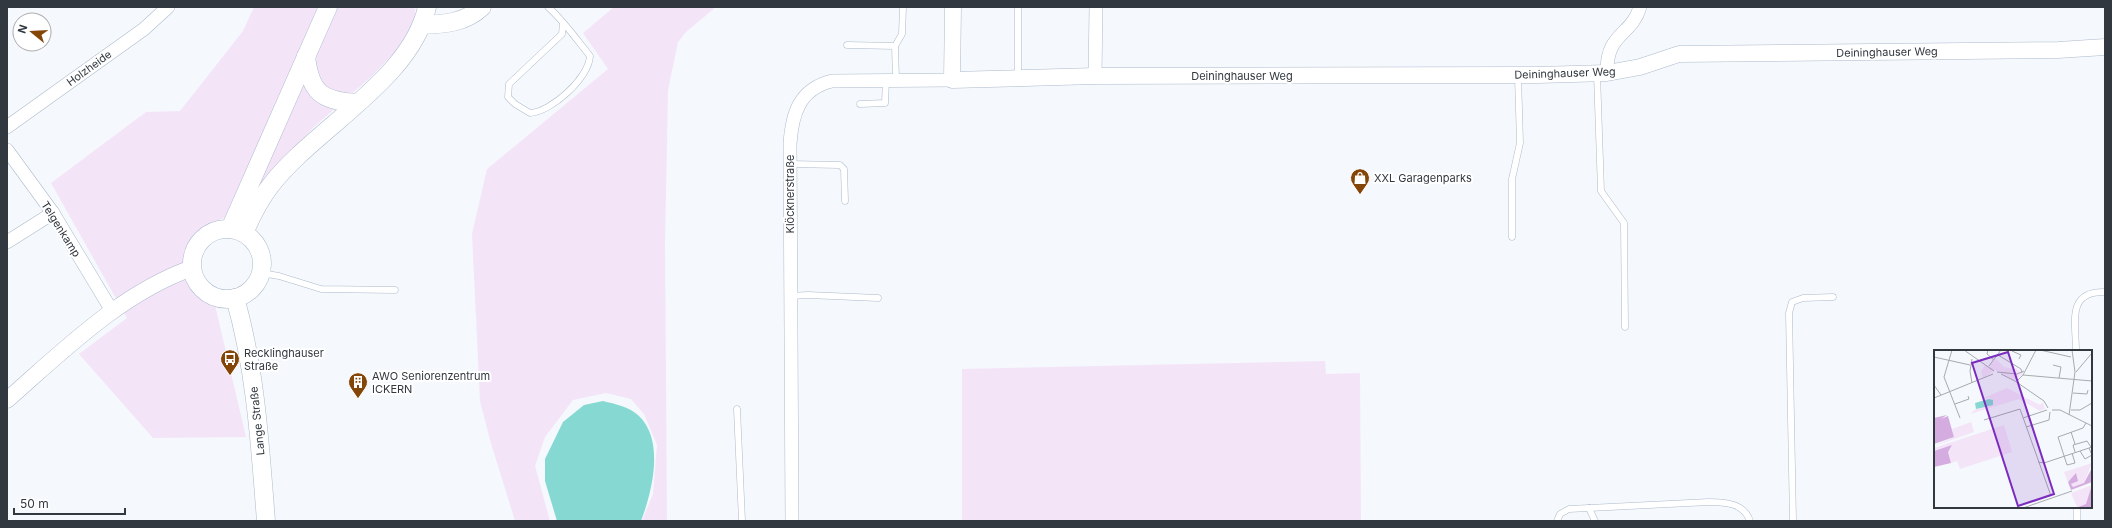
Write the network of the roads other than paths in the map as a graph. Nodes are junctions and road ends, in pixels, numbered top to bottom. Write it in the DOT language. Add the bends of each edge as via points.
graph roads {
  1 [pos="168,7"];
  2 [pos="328,7"];
  3 [pos="427,7"];
  4 [pos="482,7"];
  5 [pos="903,7"];
  6 [pos="953,7"];
  7 [pos="1018,7"];
  8 [pos="1096,7"];
  9 [pos="1640,7"];
  10 [pos="551,8"];
  11 [pos="563,23"];
  12 [pos="422,25"];
  13 [pos="847,45"];
  14 [pos="895,46"];
  15 [pos="2105,48"];
  16 [pos="306,56"];
  17 [pos="1602,73"];
  18 [pos="1518,75"];
  19 [pos="1095,76"];
  20 [pos="1018,78"];
  21 [pos="891,80"];
  22 [pos="952,80"];
  23 [pos="357,103"];
  24 [pos="860,104"];
  25 [pos="7,127"];
  26 [pos="7,150"];
  27 [pos="790,164"];
  28 [pos="845,201"];
  29 [pos="53,214"];
  30 [pos="237,230"];
  31 [pos="1512,237"];
  32 [pos="7,242"];
  33 [pos="192,268"];
  34 [pos="261,273"];
  35 [pos="395,290"];
  36 [pos="2105,292"];
  37 [pos="790,296"];
  38 [pos="1833,297"];
  39 [pos="235,298"];
  40 [pos="878,298"];
  41 [pos="112,311"];
  42 [pos="1625,327"];
  43 [pos="2076,350"];
  44 [pos="7,400"];
  45 [pos="737,409"];
  46 [pos="1589,508"];
  47 [pos="2077,508"];
  48 [pos="266,521"];
  49 [pos="742,521"];
  50 [pos="792,521"];
  51 [pos="1557,521"];
  52 [pos="1595,521"];
  53 [pos="1750,521"];
  54 [pos="1793,521"];
  55 [pos="2077,521"];
  1 -- 25 [label="street, Holzheide" via="144,29"];
  2 -- 16 [label="main road"];
  3 -- 12 [label="main road"];
  4 -- 12 [label="main road" via="473,16 460,21"];
  5 -- 14 [label="lane" via="902,34"];
  6 -- 22 [label="street"];
  7 -- 20 [label="lane"];
  8 -- 19 [label="street"];
  9 -- 17 [label="street" via="1638,15 1611,45"];
  10 -- 11 [label="lane"];
  11 -- 11 [label="lane" via="562,34 509,84 508,97 530,113 542,111 560,98 585,73 589,63 590,56"];
  12 -- 23 [label="main road" via="410,48"];
  13 -- 14 [label="lane"];
  14 -- 21 [label="lane"];
  15 -- 17 [label="street, Deininghauser Weg" via="1679,54 1640,68"];
  16 -- 23 [label="main road" via="310,81 317,91 327,98"];
  16 -- 30 [label="main road"];
  17 -- 18 [label="street, Deininghauser Weg"];
  17 -- 42 [label="lane" via="1601,192 1624,223"];
  18 -- 19 [label="street, Deininghauser Weg"];
  18 -- 31 [label="lane" via="1520,143 1512,179"];
  19 -- 20 [label="street, Deininghauser Weg"];
  20 -- 22 [label="street, Deininghauser Weg"];
  21 -- 22 [label="street, Klöcknerstraße"];
  21 -- 24 [label="lane" via="884,103"];
  21 -- 27 [label="street, Klöcknerstraße" via="832,81 819,84 811,90 800,102 791,122"];
  23 -- 30 [label="main road" via="271,185"];
  26 -- 29 [label="street, Telgenkamp"];
  27 -- 28 [label="lane" via="840,165 844,168"];
  27 -- 37 [label="street, Klöcknerstraße"];
  29 -- 32 [label="street"];
  29 -- 41 [label="street, Telgenkamp"];
  30 -- 33 [label="main road" via="219,230 208,234 195,249"];
  30 -- 34 [label="main road" via="252,239 259,248 262,258"];
  33 -- 39 [label="main road" via="200,286 207,293 220,298"];
  33 -- 41 [label="street" via="172,275"];
  34 -- 35 [label="lane" via="321,288"];
  34 -- 39 [label="main road" via="254,288"];
  36 -- 43 [label="lane" via="2086,295 2077,303"];
  37 -- 40 [label="lane"];
  37 -- 50 [label="street, Klöcknerstraße"];
  38 -- 54 [label="lane" via="1792,302 1790,313"];
  39 -- 48 [label="main road, Lange Straße" via="255,396"];
  41 -- 44 [label="street"];
  45 -- 49 [label="lane"];
  46 -- 51 [label="lane" via="1565,510"];
  46 -- 52 [label="lane"];
  46 -- 53 [label="lane" via="1726,502 1744,510"];
  47 -- 55 [label="lane"];
}
